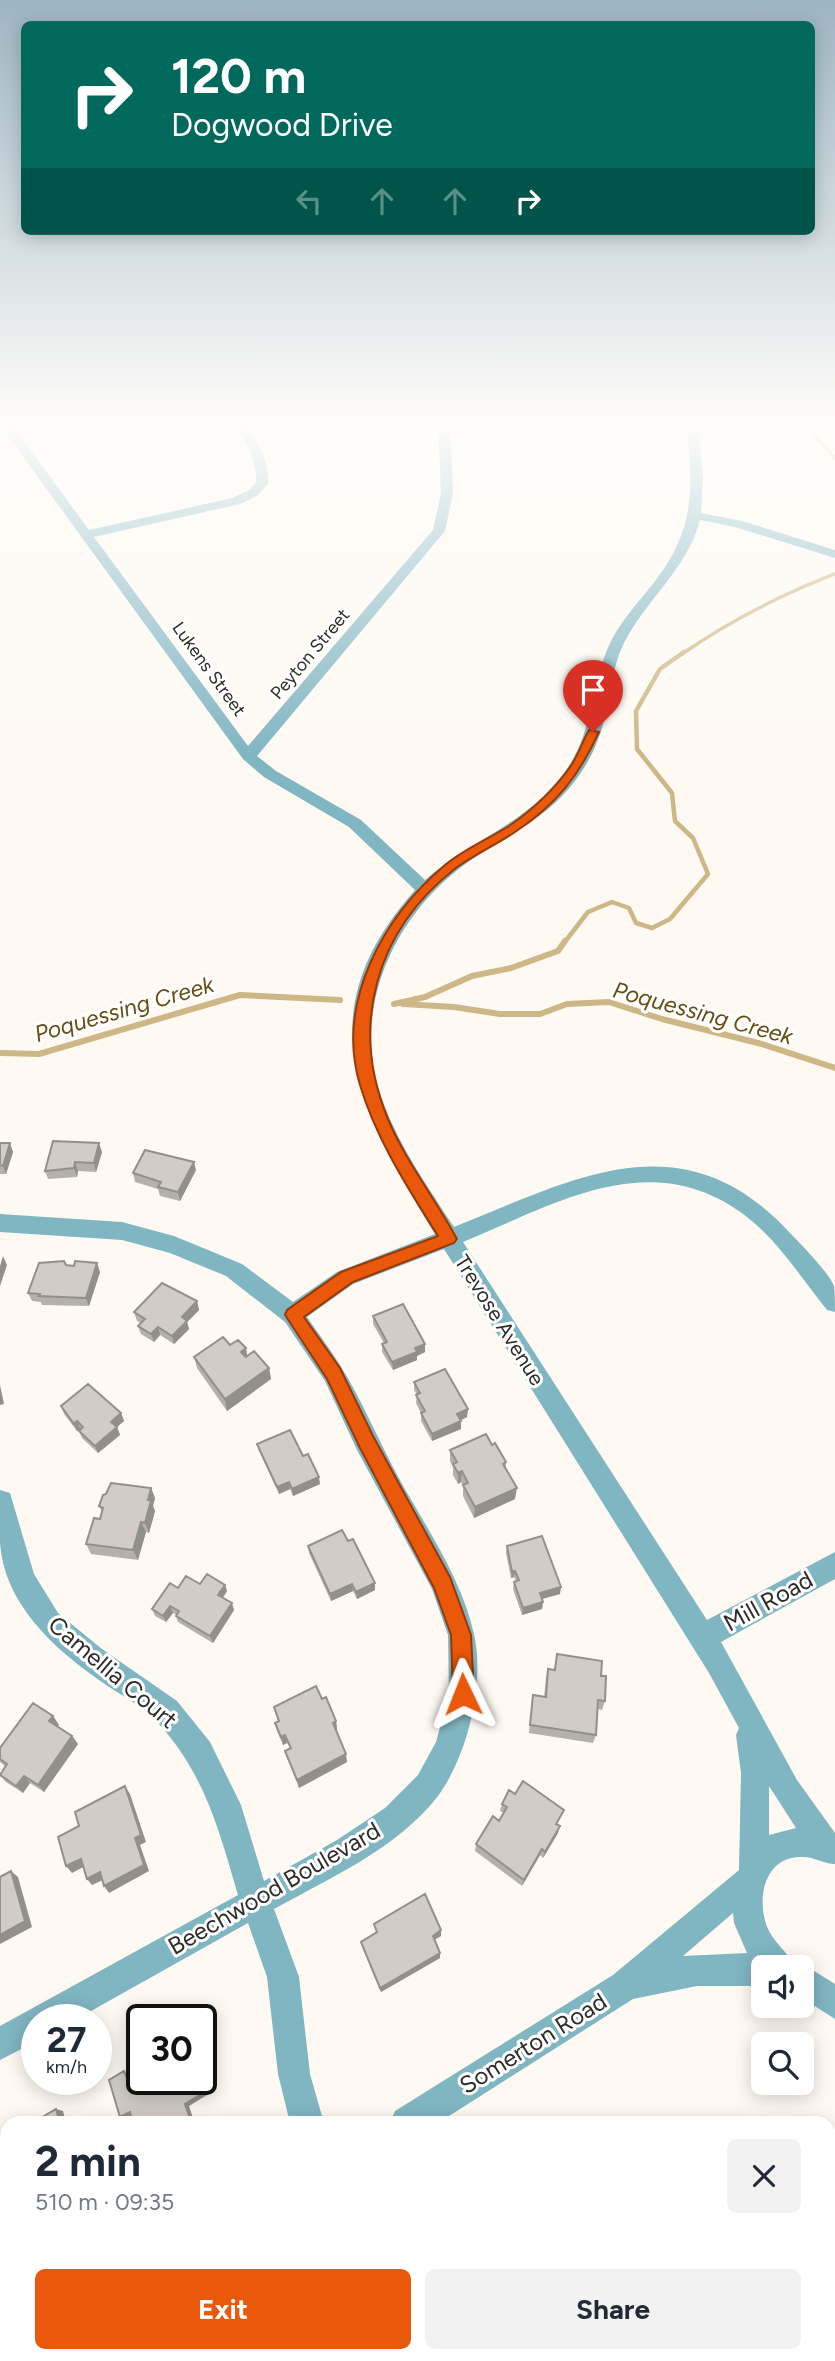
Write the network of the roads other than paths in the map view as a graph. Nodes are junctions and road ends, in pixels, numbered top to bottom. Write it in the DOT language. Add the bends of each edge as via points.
graph roads {
  1 [pos="85,535"];
  2 [pos="435,535"];
  3 [pos="688,535"];
  4 [pos="774,535"];
  5 [pos="835,554"];
  6 [pos="248,756"];
  7 [pos="425,889"];
  8 [pos="0,1223"];
  9 [pos="448,1239"];
  10 [pos="835,1303"];
  11 [pos="293,1315"];
  12 [pos="1,1501"];
  13 [pos="835,1564"];
  14 [pos="701,1638"];
  15 [pos="745,1716"];
  16 [pos="831,1850"];
  17 [pos="751,1874"];
  18 [pos="255,1900"];
  19 [pos="770,1955"];
  20 [pos="751,1969"];
  21 [pos="835,1980"];
  22 [pos="814,1981"];
  23 [pos="624,1986"];
  24 [pos="814,1988"];
  25 [pos="835,2003"];
  26 [pos="71,2004"];
  27 [pos="21,2032"];
  28 [pos="0,2044"];
  29 [pos="305,2116"];
  30 [pos="418,2116"];
  1 -- 6 [label="street, Lukens Street"];
  2 -- 6 [label="street, Peyton Street"];
  3 -- 7 [label="street, Trevose Avenue" via="615,647 593,732 576,768 529,817 452,865"];
  4 -- 5 [label="street"];
  6 -- 7 [label="street, Lukens Street" via="270,775 346,817"];
  7 -- 9 [label="street, Trevose Avenue" via="405,911 368,986 362,1014 362,1060 374,1105 405,1170"];
  8 -- 11 [label="street, Beechwood Boulevard" via="122,1231 174,1245 234,1270"];
  9 -- 10 [label="street" via="604,1177 682,1176 754,1211"];
  9 -- 11 [label="street" via="347,1277"];
  9 -- 14 [label="street, Trevose Avenue"];
  11 -- 18 [label="street, Beechwood Boulevard" via="334,1374 443,1584 461,1635 463,1694 449,1747 428,1784 395,1818 348,1851"];
  12 -- 18 [label="street, Camellia Court" via="22,1579 49,1622 92,1659 167,1710 200,1752 226,1805"];
  13 -- 14 [label="street, Mill Road"];
  14 -- 15 [label="street, Trevose Avenue"];
  15 -- 16 [label="street, Trevose Avenue" via="787,1790"];
  15 -- 17 [label="street, Trevose Avenue" via="755,1773"];
  16 -- 17 [label="street, Somerton Road" via="789,1843 763,1855"];
  17 -- 19 [label="street, Trevose Avenue" via="746,1906 752,1932"];
  17 -- 23 [label="street, Somerton Road"];
  18 -- 26 [label="street, Beechwood Boulevard"];
  18 -- 29 [label="street, Camellia Court" via="283,1977 293,2074"];
  20 -- 23 [label="street, Somerton Road" via="686,1969"];
  21 -- 22 [label="street"];
  23 -- 30 [label="street, Somerton Road"];
  24 -- 25 [label="street"];
  27 -- 28 [label="street"];
}
